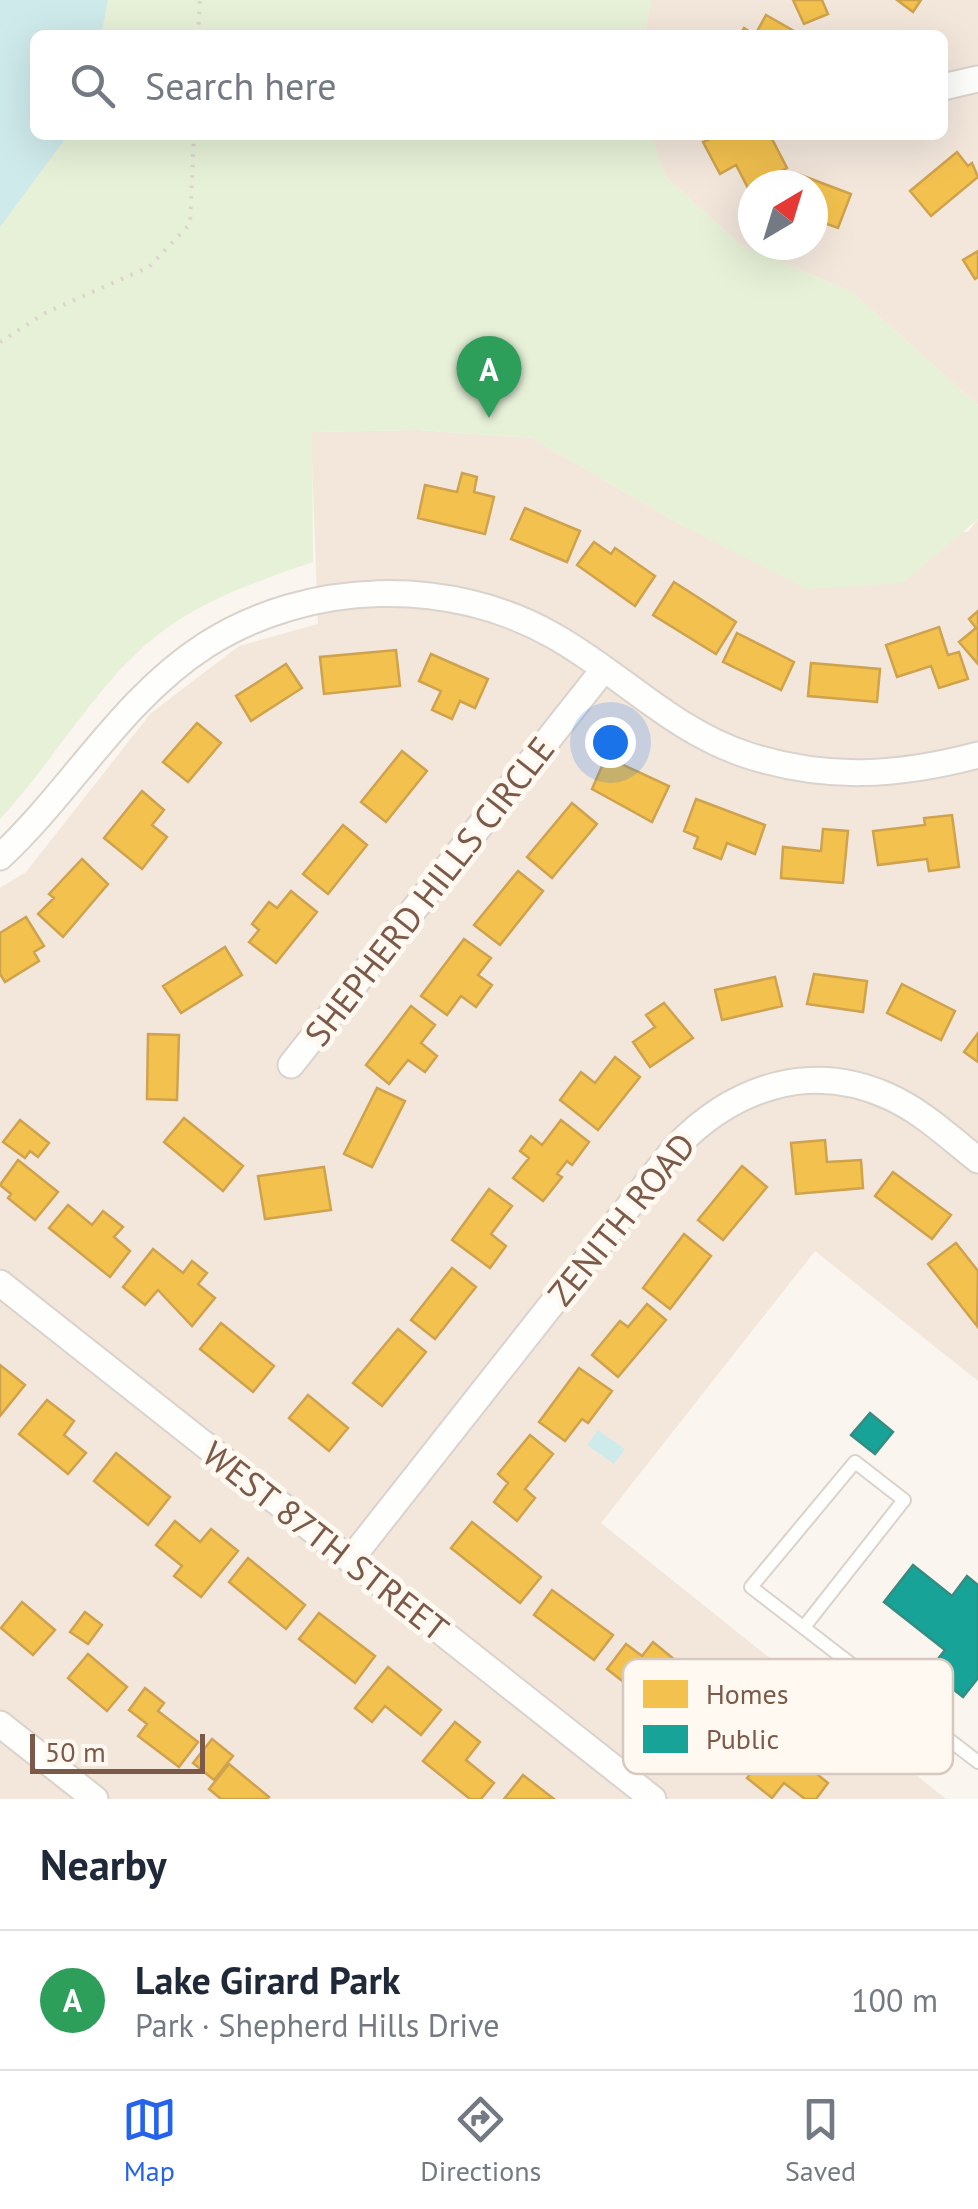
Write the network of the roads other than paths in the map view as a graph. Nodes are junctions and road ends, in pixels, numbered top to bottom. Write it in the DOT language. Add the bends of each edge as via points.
graph roads {
  1 [pos="978,79"];
  2 [pos="948,87"];
  3 [pos="604,669"];
  4 [pos="978,755"];
  5 [pos="0,857"];
  6 [pos="292,1065"];
  7 [pos="978,1160"];
  8 [pos="0,1284"];
  9 [pos="350,1560"];
  10 [pos="804,1627"];
  11 [pos="846,1659"];
  12 [pos="0,1724"];
  13 [pos="953,1740"];
  14 [pos="976,1757"];
  15 [pos="95,1799"];
  16 [pos="653,1799"];
  1 -- 2 [label="street"];
  3 -- 4 [label="street" via="695,733 804,771 907,771"];
  3 -- 5 [label="street" via="553,635 439,596 378,592 260,618 206,645 159,682"];
  3 -- 6 [label="street, SHEPHERD HILLS CIRCLE"];
  7 -- 9 [label="street, ZENITH ROAD" via="890,1097 852,1084 773,1084 735,1098 675,1148"];
  8 -- 9 [label="street, WEST 87TH STREET"];
  9 -- 16 [label="street, WEST 87TH STREET"];
  10 -- 10 [label="lane" via="752,1587 856,1462 904,1500"];
  10 -- 11 [label="lane"];
  12 -- 15 [label="street"];
  13 -- 14 [label="lane"];
}
